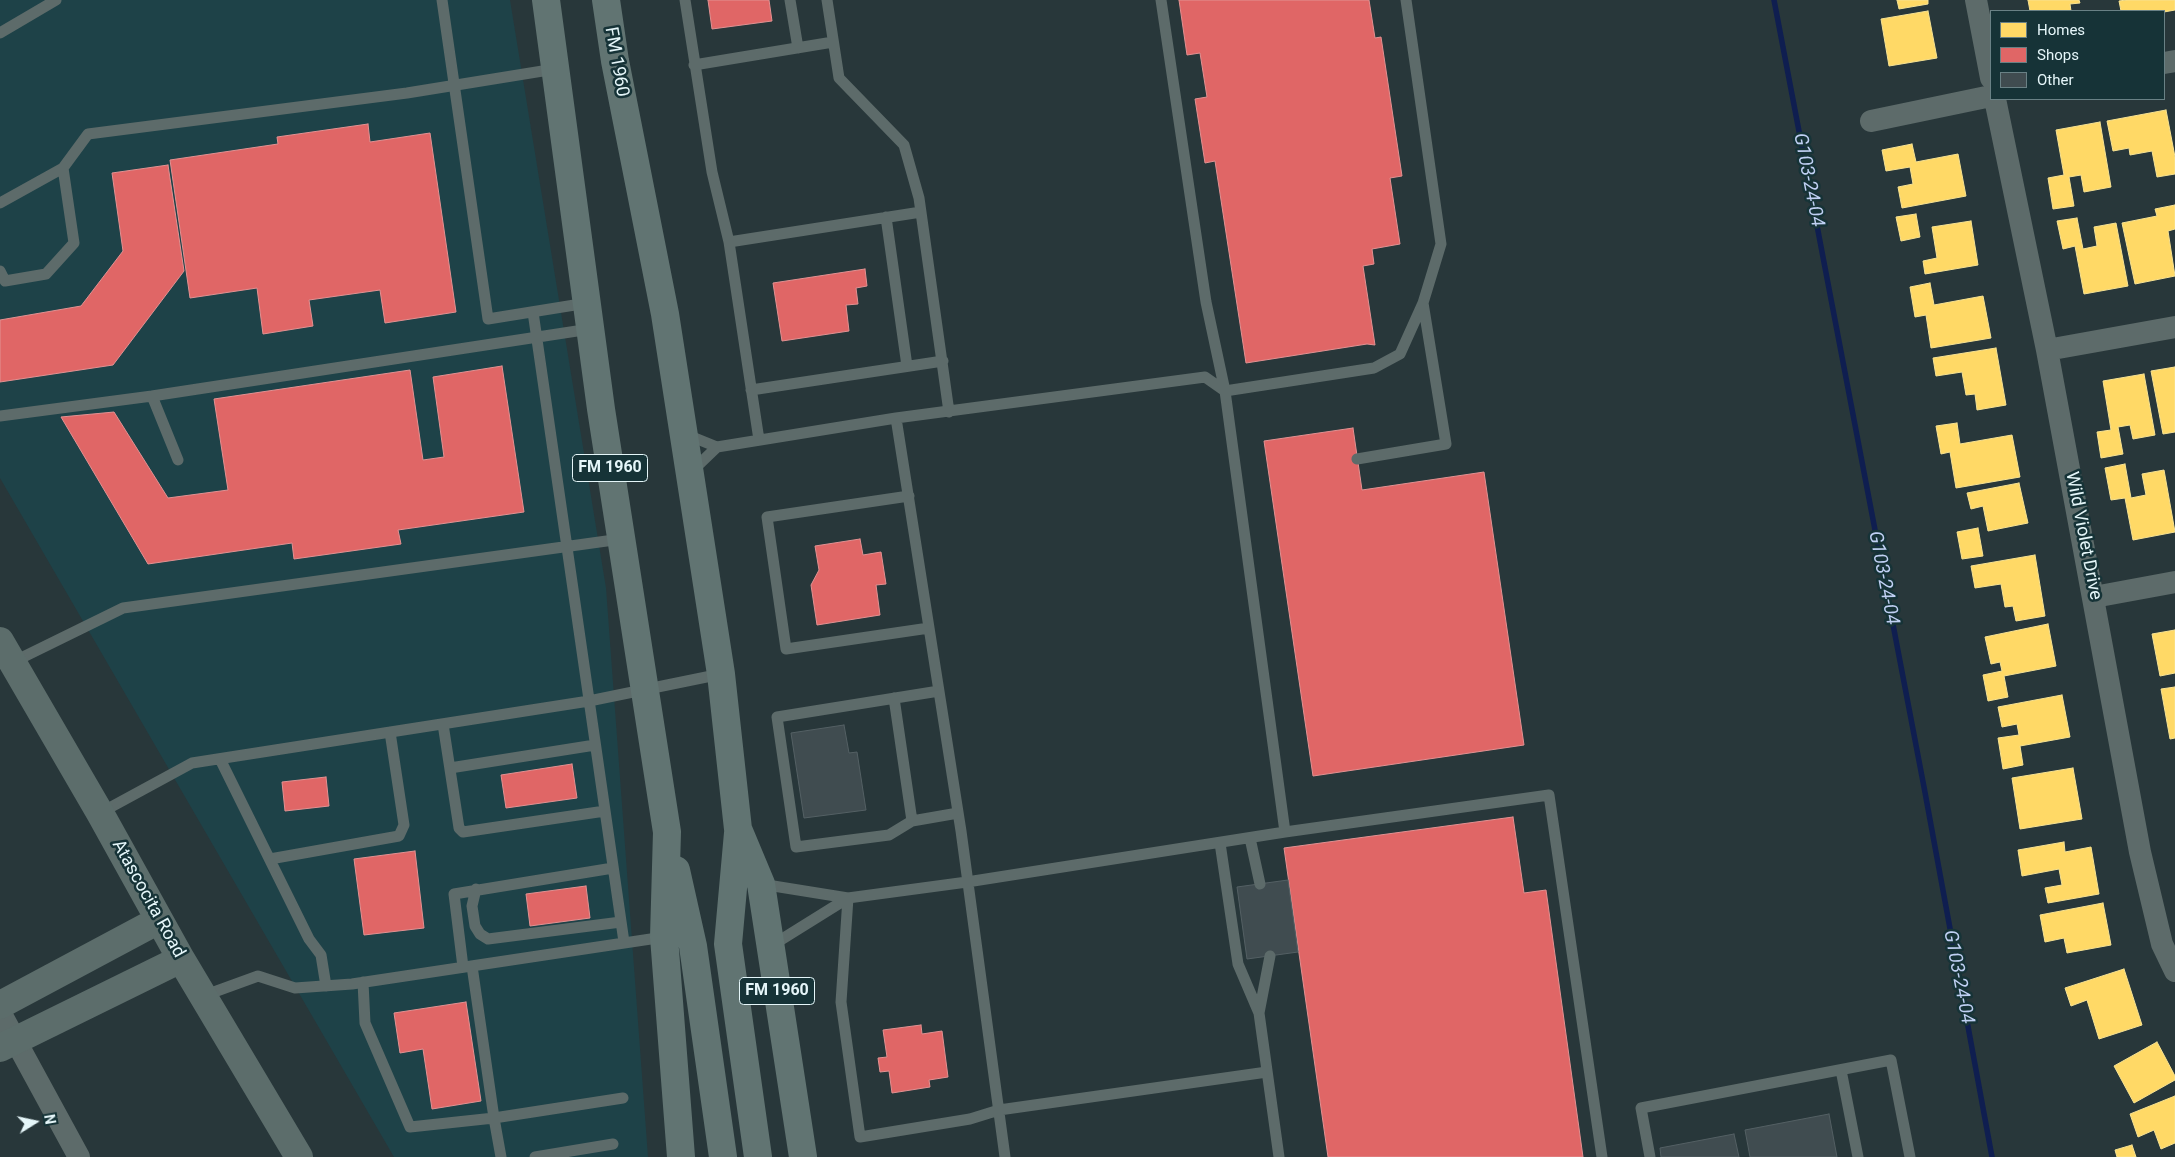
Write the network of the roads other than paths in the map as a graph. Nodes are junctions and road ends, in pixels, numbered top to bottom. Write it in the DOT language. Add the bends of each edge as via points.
graph roads {
  1 [pos="56,0"];
  2 [pos="442,0"];
  3 [pos="546,0"];
  4 [pos="606,0"];
  5 [pos="685,0"];
  6 [pos="790,0"];
  7 [pos="827,0"];
  8 [pos="1161,0"];
  9 [pos="1406,0"];
  10 [pos="1976,0"];
  11 [pos="0,33"];
  12 [pos="833,42"];
  13 [pos="798,48"];
  14 [pos="694,65"];
  15 [pos="555,69"];
  16 [pos="1990,73"];
  17 [pos="455,85"];
  18 [pos="1990,96"];
  19 [pos="1995,100"];
  20 [pos="1871,121"];
  21 [pos="63,168"];
  22 [pos="0,203"];
  23 [pos="922,212"];
  24 [pos="886,217"];
  25 [pos="729,242"];
  26 [pos="0,271"];
  27 [pos="1423,303"];
  28 [pos="533,312"];
  29 [pos="588,316"];
  30 [pos="2175,327"];
  31 [pos="536,339"];
  32 [pos="2047,350"];
  33 [pos="943,361"];
  34 [pos="908,366"];
  35 [pos="751,390"];
  36 [pos="1225,391"];
  37 [pos="152,396"];
  38 [pos="949,412"];
  39 [pos="0,416"];
  40 [pos="896,418"];
  41 [pos="683,433"];
  42 [pos="758,440"];
  43 [pos="717,447"];
  44 [pos="178,460"];
  45 [pos="1358,460"];
  46 [pos="688,474"];
  47 [pos="909,496"];
  48 [pos="621,539"];
  49 [pos="567,548"];
  50 [pos="2175,582"];
  51 [pos="2094,596"];
  52 [pos="930,628"];
  53 [pos="6,651"];
  54 [pos="721,674"];
  55 [pos="646,689"];
  56 [pos="939,691"];
  57 [pos="894,698"];
  58 [pos="589,701"];
  59 [pos="443,724"];
  60 [pos="390,732"];
  61 [pos="595,745"];
  62 [pos="220,759"];
  63 [pos="450,768"];
  64 [pos="605,811"];
  65 [pos="100,813"];
  66 [pos="958,813"];
  67 [pos="912,821"];
  68 [pos="738,829"];
  69 [pos="667,832"];
  70 [pos="1285,832"];
  71 [pos="1250,838"];
  72 [pos="1220,843"];
  73 [pos="270,859"];
  74 [pos="613,868"];
  75 [pos="967,882"];
  76 [pos="761,884"];
  77 [pos="1260,884"];
  78 [pos="476,889"];
  79 [pos="848,898"];
  80 [pos="159,920"];
  81 [pos="621,922"];
  82 [pos="664,937"];
  83 [pos="624,942"];
  84 [pos="770,946"];
  85 [pos="1270,956"];
  86 [pos="181,959"];
  87 [pos="467,966"];
  88 [pos="2175,971"];
  89 [pos="363,982"];
  90 [pos="326,986"];
  91 [pos="203,996"];
  92 [pos="0,1005"];
  93 [pos="0,1012"];
  94 [pos="1259,1013"];
  95 [pos="7,1044"];
  96 [pos="1841,1070"];
  97 [pos="1267,1072"];
  98 [pos="623,1098"];
  99 [pos="999,1110"];
  100 [pos="494,1118"];
  101 [pos="613,1144"];
  102 [pos="79,1157"];
  103 [pos="298,1157"];
  104 [pos="501,1157"];
  105 [pos="535,1157"];
  106 [pos="682,1157"];
  107 [pos="724,1157"];
  108 [pos="758,1157"];
  109 [pos="803,1157"];
  110 [pos="1005,1157"];
  111 [pos="1279,1157"];
  112 [pos="1602,1157"];
  113 [pos="1650,1157"];
  114 [pos="1858,1157"];
  115 [pos="1910,1157"];
  1 -- 11 [label="lane"];
  2 -- 17 [label="lane"];
  3 -- 15 [label="main road, FM 1960 / FM 1960"];
  4 -- 41 [label="main road, FM 1960 / FM 1960" via="665,314"];
  5 -- 14 [label="lane"];
  6 -- 13 [label="lane"];
  7 -- 12 [label="lane"];
  8 -- 36 [label="lane" via="1206,302"];
  9 -- 27 [label="lane" via="1441,244"];
  10 -- 16 [label="street"];
  12 -- 13 [label="lane"];
  12 -- 23 [label="lane" via="839,78 904,145"];
  13 -- 14 [label="lane"];
  14 -- 25 [label="lane" via="712,172"];
  15 -- 17 [label="lane"];
  15 -- 29 [label="main road, FM 1960 / FM 1960"];
  17 -- 21 [label="lane" via="88,134"];
  17 -- 28 [label="lane" via="488,320"];
  18 -- 20 [label="street"];
  19 -- 32 [label="street, Wild Violet Drive"];
  21 -- 22 [label="lane"];
  21 -- 26 [label="lane" via="74,243 46,274 5,281"];
  23 -- 24 [label="lane"];
  23 -- 33 [label="lane"];
  24 -- 25 [label="lane"];
  24 -- 34 [label="lane"];
  25 -- 35 [label="lane"];
  27 -- 36 [label="lane" via="1400,354 1374,368"];
  27 -- 45 [label="lane" via="1446,444"];
  28 -- 29 [label="lane"];
  28 -- 31 [label="lane"];
  29 -- 31 [label="lane"];
  29 -- 48 [label="main road, FM 1960 / FM 1960"];
  30 -- 32 [label="street"];
  31 -- 37 [label="lane"];
  31 -- 49 [label="lane"];
  32 -- 51 [label="street, Wild Violet Drive"];
  33 -- 34 [label="lane"];
  33 -- 38 [label="lane"];
  34 -- 35 [label="lane"];
  35 -- 42 [label="lane"];
  36 -- 38 [label="lane" via="1205,377"];
  36 -- 70 [label="lane"];
  37 -- 39 [label="lane"];
  37 -- 44 [label="lane"];
  38 -- 40 [label="lane"];
  40 -- 42 [label="lane"];
  40 -- 47 [label="lane"];
  41 -- 43 [label="lane"];
  41 -- 46 [label="main road, FM 1960 / FM 1960"];
  42 -- 43 [label="lane"];
  43 -- 46 [label="lane"];
  46 -- 54 [label="main road, FM 1960 / FM 1960"];
  47 -- 52 [label="lane"];
  47 -- 52 [label="lane" via="767,517 786,649"];
  48 -- 49 [label="lane"];
  48 -- 55 [label="main road, FM 1960 / FM 1960"];
  49 -- 53 [label="lane" via="123,608"];
  49 -- 58 [label="lane"];
  50 -- 51 [label="street"];
  51 -- 88 [label="street, Wild Violet Drive" via="2140,852 2162,944"];
  52 -- 56 [label="lane"];
  53 -- 65 [label="main road, Atascocita Road"];
  54 -- 55 [label="lane"];
  54 -- 68 [label="main road, FM 1960 / FM 1960"];
  55 -- 58 [label="lane"];
  55 -- 69 [label="main road, FM 1960 / FM 1960"];
  56 -- 57 [label="lane"];
  56 -- 66 [label="lane"];
  57 -- 67 [label="lane"];
  57 -- 67 [label="lane" via="777,717 796,847 889,835"];
  58 -- 59 [label="lane"];
  58 -- 61 [label="lane"];
  59 -- 60 [label="lane"];
  59 -- 63 [label="lane"];
  60 -- 62 [label="lane"];
  60 -- 73 [label="lane" via="404,825 399,836"];
  61 -- 63 [label="lane"];
  61 -- 64 [label="lane"];
  62 -- 65 [label="lane" via="192,763"];
  62 -- 73 [label="lane"];
  63 -- 64 [label="lane" via="459,828 463,832"];
  64 -- 74 [label="lane"];
  65 -- 80 [label="main road, Atascocita Road"];
  66 -- 67 [label="lane"];
  66 -- 75 [label="lane"];
  68 -- 76 [label="main road, FM 1960 / FM 1960"];
  68 -- 108 [label="main road" via="728,944"];
  69 -- 82 [label="main road, FM 1960 / FM 1960"];
  69 -- 107 [label="main road" via="693,946"];
  70 -- 71 [label="lane"];
  70 -- 112 [label="lane" via="1549,795"];
  71 -- 72 [label="lane"];
  71 -- 77 [label="lane"];
  72 -- 75 [label="lane"];
  72 -- 94 [label="lane" via="1238,964"];
  73 -- 90 [label="lane" via="309,939 321,955"];
  74 -- 78 [label="lane"];
  74 -- 81 [label="lane"];
  75 -- 79 [label="lane"];
  75 -- 99 [label="lane"];
  76 -- 79 [label="lane"];
  76 -- 84 [label="main road, FM 1960 / FM 1960"];
  78 -- 81 [label="lane" via="472,906 475,926 488,939"];
  78 -- 87 [label="lane" via="453,896"];
  79 -- 84 [label="lane"];
  79 -- 99 [label="lane" via="841,1002 860,1137 970,1120"];
  80 -- 86 [label="main road, Atascocita Road"];
  80 -- 92 [label="main road"];
  81 -- 83 [label="lane"];
  82 -- 83 [label="lane"];
  82 -- 106 [label="main road, FM 1960 / FM 1960"];
  83 -- 87 [label="lane"];
  84 -- 109 [label="main road, FM 1960 / FM 1960"];
  85 -- 94 [label="lane"];
  86 -- 91 [label="main road, Atascocita Road"];
  86 -- 95 [label="main road"];
  87 -- 89 [label="lane"];
  87 -- 100 [label="lane"];
  89 -- 90 [label="lane"];
  89 -- 100 [label="lane" via="365,1023 410,1127"];
  90 -- 91 [label="lane" via="295,988 258,976"];
  91 -- 103 [label="main road, Atascocita Road"];
  93 -- 95 [label="street"];
  94 -- 97 [label="lane"];
  95 -- 102 [label="street"];
  96 -- 113 [label="lane" via="1641,1108"];
  96 -- 114 [label="lane"];
  96 -- 115 [label="lane" via="1890,1060"];
  97 -- 99 [label="lane"];
  97 -- 111 [label="lane"];
  98 -- 100 [label="lane"];
  99 -- 110 [label="lane"];
  100 -- 104 [label="lane"];
  101 -- 105 [label="lane"];
}
